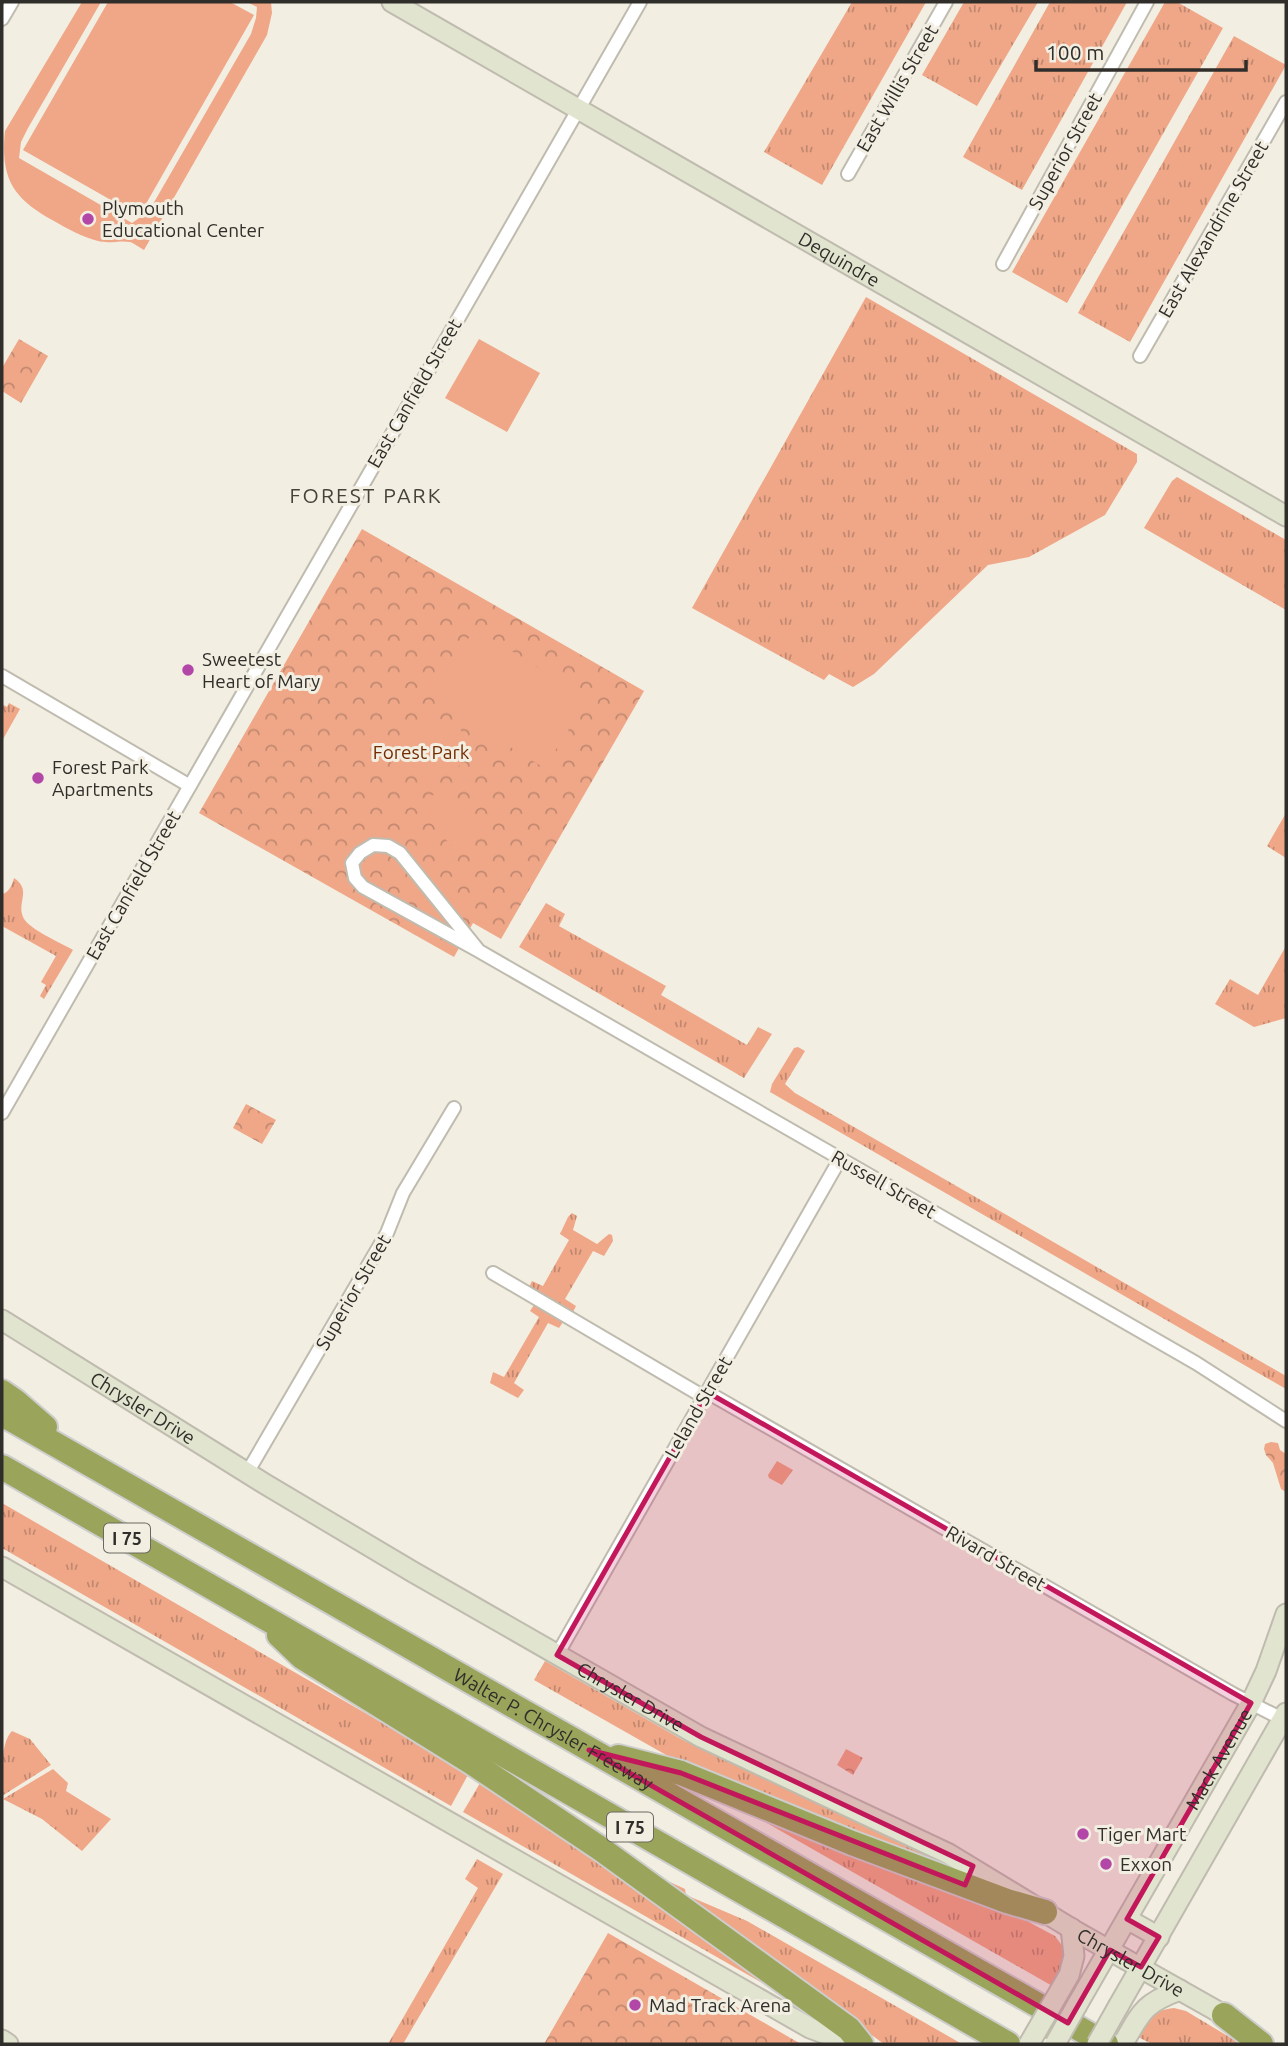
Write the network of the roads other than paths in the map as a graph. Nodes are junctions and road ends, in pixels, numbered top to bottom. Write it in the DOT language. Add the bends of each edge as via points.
graph roads {
  1 [pos="12,2"];
  2 [pos="392,2"];
  3 [pos="640,2"];
  4 [pos="946,2"];
  5 [pos="1147,2"];
  6 [pos="2,19"];
  7 [pos="1286,102"];
  8 [pos="578,109"];
  9 [pos="848,174"];
  10 [pos="1003,264"];
  11 [pos="1140,356"];
  12 [pos="1286,516"];
  13 [pos="2,676"];
  14 [pos="190,786"];
  15 [pos="480,951"];
  16 [pos="454,1108"];
  17 [pos="2,1113"];
  18 [pos="840,1159"];
  19 [pos="493,1273"];
  20 [pos="2,1320"];
  21 [pos="2,1392"];
  22 [pos="706,1394"];
  23 [pos="2,1414"];
  24 [pos="1286,1420"];
  25 [pos="86,1462"];
  26 [pos="2,1467"];
  27 [pos="247,1473"];
  28 [pos="2,1567"];
  29 [pos="252,1609"];
  30 [pos="1286,1614"];
  31 [pos="1282,1647"];
  32 [pos="557,1655"];
  33 [pos="1251,1703"];
  34 [pos="1285,1718"];
  35 [pos="589,1750"];
  36 [pos="1045,1912"];
  37 [pos="1127,1919"];
  38 [pos="1071,1928"];
  39 [pos="1159,1937"];
  40 [pos="1110,1950"];
  41 [pos="1141,1967"];
  42 [pos="1180,1990"];
  43 [pos="1224,2015"];
  44 [pos="2,2040"];
  45 [pos="8,2044"];
  46 [pos="853,2044"];
  47 [pos="862,2044"];
  48 [pos="1008,2044"];
  49 [pos="1029,2044"];
  50 [pos="1055,2044"];
  51 [pos="1097,2044"];
  52 [pos="1106,2044"];
  53 [pos="1123,2044"];
  54 [pos="1261,2044"];
  55 [pos="1278,2044"];
  1 -- 6 [label="street"];
  2 -- 8 [label="street, Dequindre"];
  3 -- 8 [label="street, East Canfield Street"];
  4 -- 9 [label="street, East Willis Street"];
  5 -- 10 [label="street, Superior Street"];
  7 -- 11 [label="street, East Alexandrine Street"];
  8 -- 12 [label="street, Dequindre"];
  8 -- 14 [label="street, East Canfield Street"];
  13 -- 14 [label="street"];
  14 -- 17 [label="street, East Canfield Street"];
  15 -- 15 [label="street, Russell Street" via="400,853 373,845 352,863 355,878 363,887"];
  15 -- 18 [label="street, Russell Street"];
  16 -- 27 [label="street, Superior Street"];
  18 -- 22 [label="street, Leland Street"];
  18 -- 24 [label="street, Russell Street" via="1196,1363"];
  19 -- 22 [label="street, Rivard Street"];
  20 -- 27 [label="street, Chrysler Drive"];
  21 -- 25 [label="highway"];
  22 -- 32 [label="street, Leland Street"];
  22 -- 33 [label="street, Rivard Street"];
  23 -- 25 [label="highway, Walter P. Chrysler Freeway / I 75"];
  25 -- 35 [label="highway, Walter P. Chrysler Freeway / I 75"];
  26 -- 29 [label="highway, I 75"];
  27 -- 32 [label="street, Chrysler Drive"];
  28 -- 46 [label="street" via="810,2028"];
  29 -- 47 [label="highway" via="302,1657 601,1849 849,2029"];
  29 -- 48 [label="highway, I 75"];
  30 -- 31 [label="street, Mack Avenue"];
  31 -- 33 [label="street, Mack Avenue"];
  32 -- 36 [label="street, Chrysler Drive" via="701,1737 949,1854"];
  33 -- 34 [label="street, Rivard Street"];
  33 -- 37 [label="street, Mack Avenue"];
  34 -- 39 [label="street, Mack Avenue"];
  35 -- 36 [label="highway" via="681,1773 852,1843"];
  35 -- 52 [label="highway, Walter P. Chrysler Freeway / I 75"];
  36 -- 38 [label="street, Chrysler Drive"];
  37 -- 39 [label="street"];
  37 -- 40 [label="street, Mack Avenue"];
  38 -- 40 [label="street, Chrysler Drive"];
  38 -- 49 [label="street, bridge" via="1074,1956 1069,1975"];
  39 -- 41 [label="street, Mack Avenue"];
  40 -- 41 [label="street, Chrysler Drive"];
  40 -- 50 [label="street, Mack Avenue, bridge"];
  41 -- 42 [label="street, Chrysler Drive"];
  41 -- 51 [label="street, Mack Avenue, bridge"];
  42 -- 43 [label="street, Chrysler Drive"];
  42 -- 53 [label="street" via="1152,2002"];
  43 -- 54 [label="highway"];
  43 -- 55 [label="street, Chrysler Drive"];
  44 -- 45 [label="street"];
}
